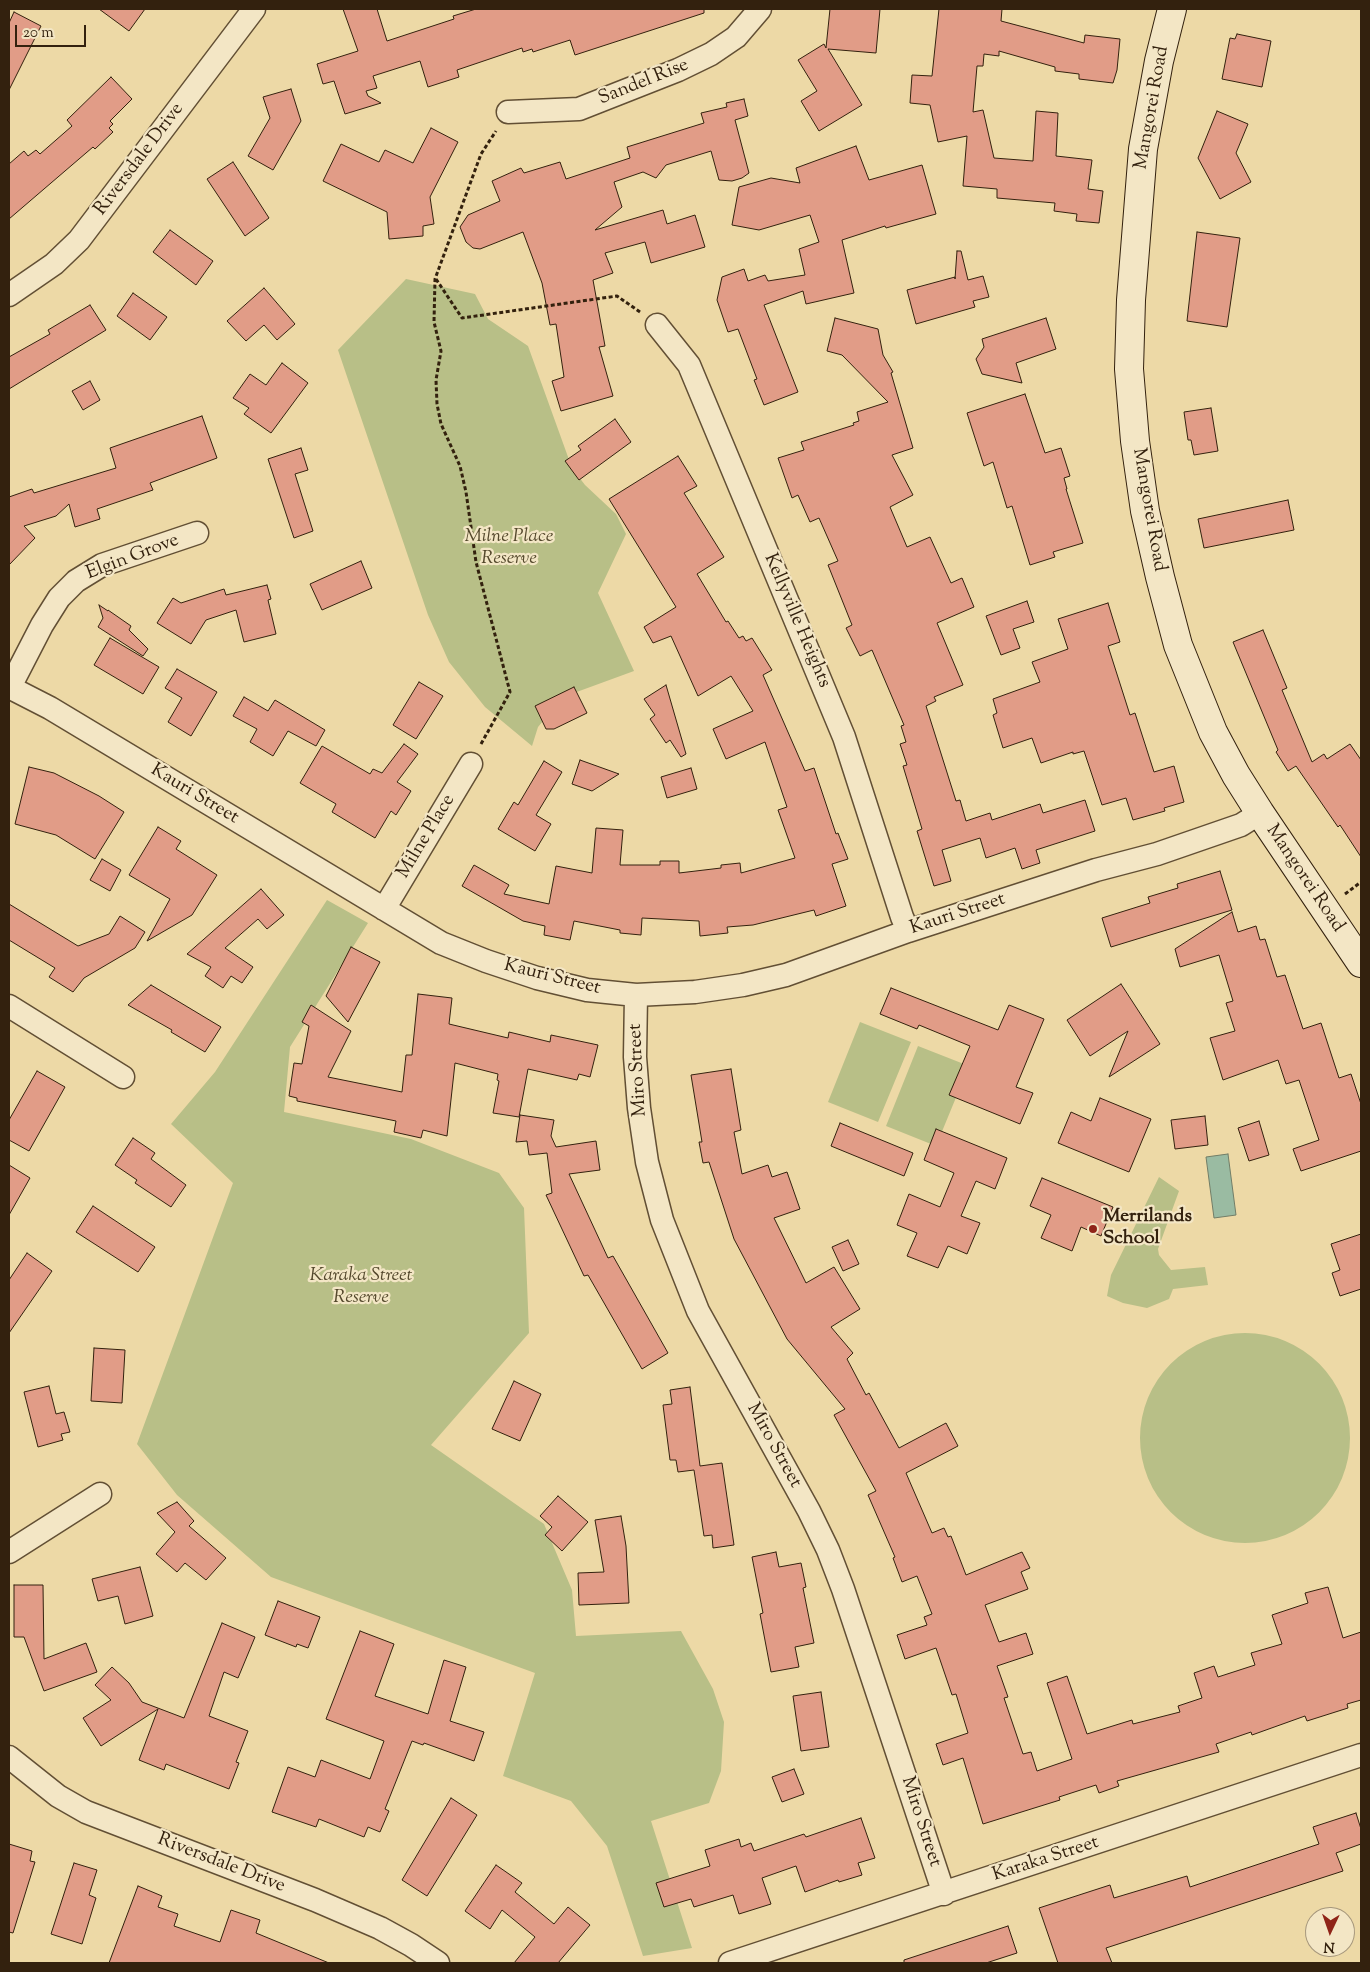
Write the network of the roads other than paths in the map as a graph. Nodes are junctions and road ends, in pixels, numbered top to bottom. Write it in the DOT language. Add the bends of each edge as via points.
graph roads {
  1 [pos="254,9"];
  2 [pos="760,9"];
  3 [pos="1172,9"];
  4 [pos="508,112"];
  5 [pos="9,295"];
  6 [pos="657,325"];
  7 [pos="196,533"];
  8 [pos="10,687"];
  9 [pos="471,764"];
  10 [pos="1260,813"];
  11 [pos="384,909"];
  12 [pos="908,931"];
  13 [pos="1361,963"];
  14 [pos="636,994"];
  15 [pos="9,1006"];
  16 [pos="123,1077"];
  17 [pos="100,1494"];
  18 [pos="9,1552"];
  19 [pos="1361,1755"];
  20 [pos="9,1757"];
  21 [pos="944,1894"];
  22 [pos="438,1963"];
  23 [pos="730,1963"];
  1 -- 5 [label="street, Riversdale Drive" via="79,240 54,264"];
  2 -- 4 [label="street, Sandel Rise" via="736,38 678,70 579,109"];
  3 -- 10 [label="main road, Mangorei Road" via="1150,104 1139,193 1129,369 1135,441 1147,520 1178,645 1213,732"];
  6 -- 12 [label="street, Kellyville Heights" via="689,365 833,710"];
  7 -- 8 [label="street, Elgin Grove" via="102,565 76,580 59,598 42,625"];
  8 -- 11 [label="street, Kauri Street"];
  9 -- 11 [label="street, Milne Place"];
  10 -- 12 [label="street, Kauri Street" via="1241,825 1166,851 1096,870"];
  10 -- 13 [label="main road, Mangorei Road"];
  11 -- 14 [label="street, Kauri Street" via="442,943 486,961 587,990"];
  12 -- 14 [label="street, Kauri Street" via="786,975 743,985 695,992"];
  14 -- 21 [label="street, Miro Street" via="635,1057 639,1108 647,1162 662,1220 698,1311 828,1550"];
  15 -- 16 [label="street"];
  17 -- 18 [label="street"];
  19 -- 21 [label="street, Karaka Street"];
  20 -- 22 [label="street, Riversdale Drive" via="58,1796 86,1812 380,1928"];
  21 -- 23 [label="street, Karaka Street"];
}
